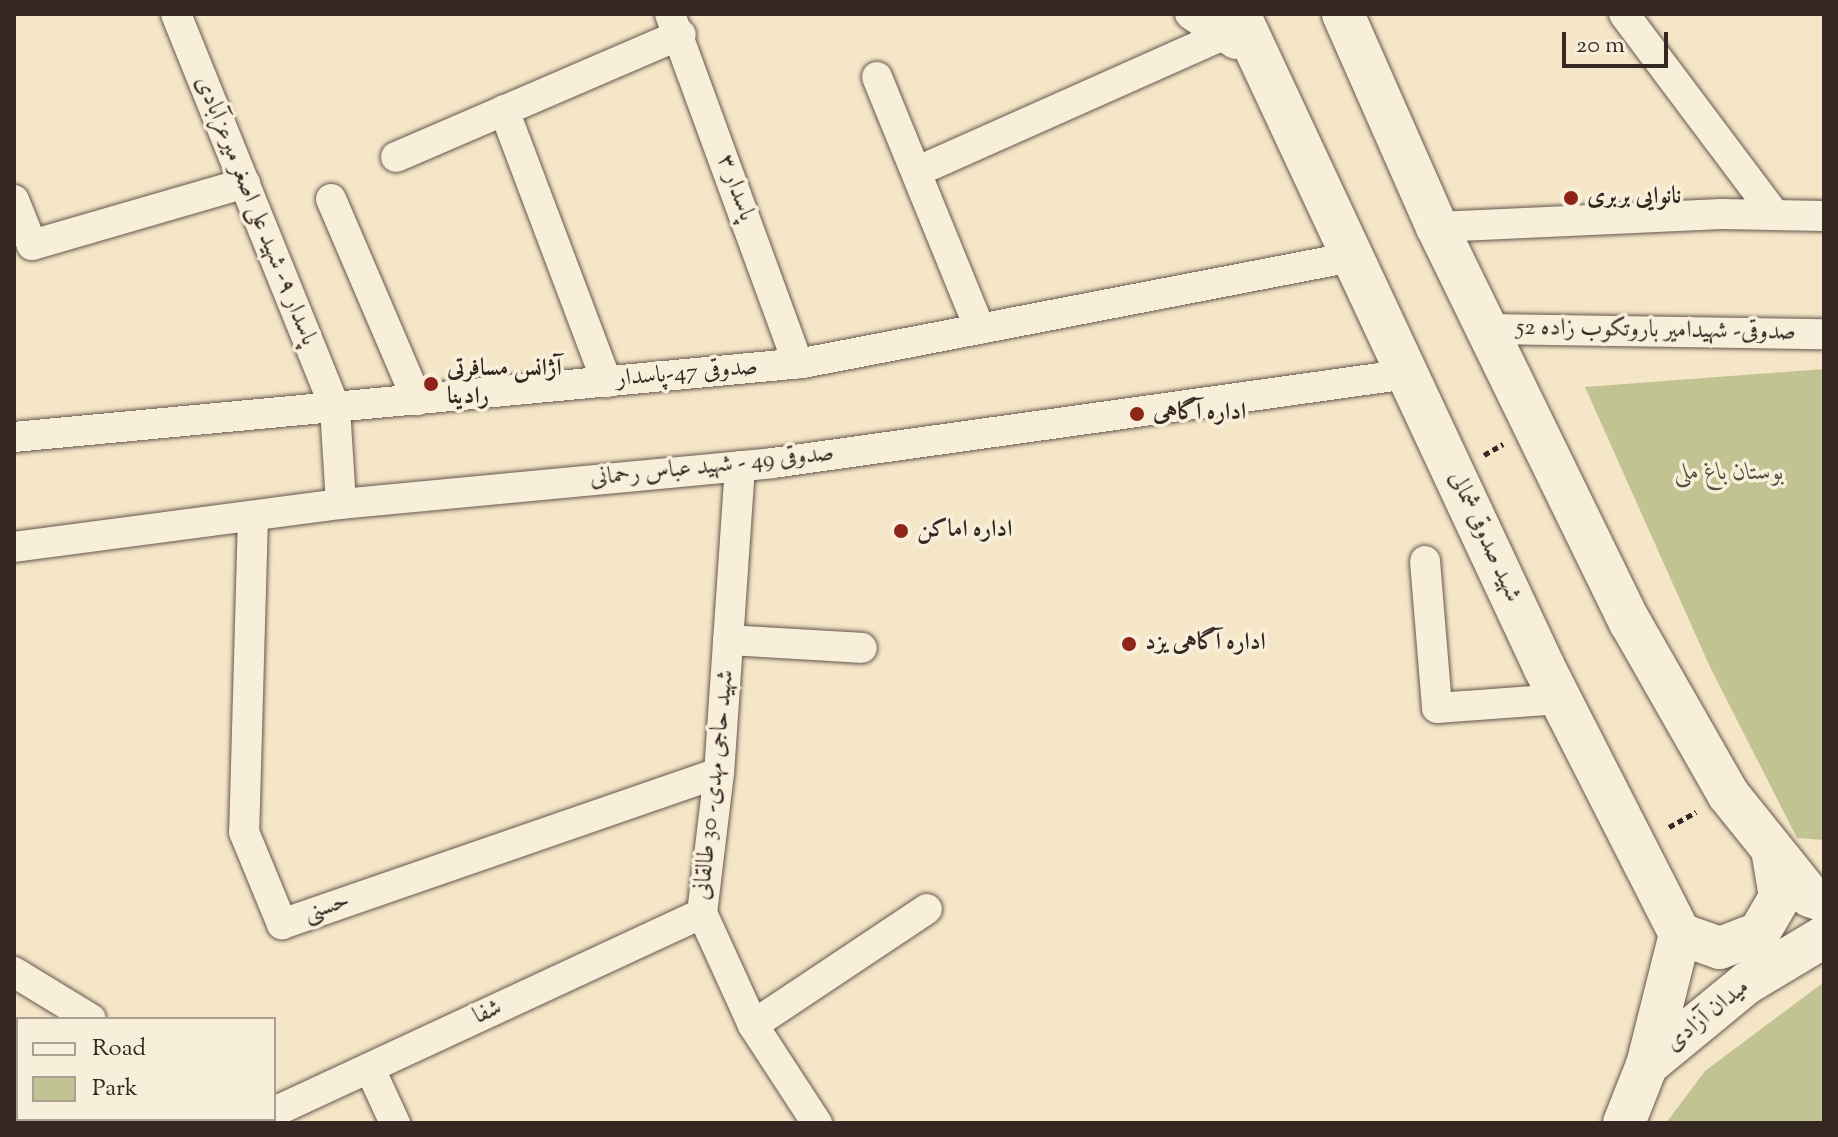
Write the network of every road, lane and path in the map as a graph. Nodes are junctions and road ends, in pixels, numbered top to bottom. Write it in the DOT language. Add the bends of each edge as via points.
graph roads {
  1 [pos="176,14"];
  2 [pos="1190,14"];
  3 [pos="1343,14"];
  4 [pos="1624,14"];
  5 [pos="675,24"];
  6 [pos="1230,25"];
  7 [pos="877,77"];
  8 [pos="504,110"];
  9 [pos="396,157"];
  10 [pos="918,171"];
  11 [pos="245,183"];
  12 [pos="331,199"];
  13 [pos="14,200"];
  14 [pos="1775,215"];
  15 [pos="1824,216"];
  16 [pos="1437,227"];
  17 [pos="1352,257"];
  18 [pos="980,329"];
  19 [pos="1488,329"];
  20 [pos="1824,334"];
  21 [pos="798,363"];
  22 [pos="1408,374"];
  23 [pos="607,382"];
  24 [pos="417,400"];
  25 [pos="335,408"];
  26 [pos="1536,427"];
  27 [pos="14,437"];
  28 [pos="740,466"];
  29 [pos="1454,471"];
  30 [pos="341,504"];
  31 [pos="253,516"];
  32 [pos="14,547"];
  33 [pos="1425,561"];
  34 [pos="728,640"];
  35 [pos="862,648"];
  36 [pos="1560,699"];
  37 [pos="719,773"];
  38 [pos="1728,794"];
  39 [pos="1636,846"];
  40 [pos="1773,855"];
  41 [pos="1824,901"];
  42 [pos="927,909"];
  43 [pos="702,913"];
  44 [pos="1680,934"];
  45 [pos="1824,937"];
  46 [pos="14,972"];
  47 [pos="88,1017"];
  48 [pos="753,1025"];
  49 [pos="1647,1065"];
  50 [pos="370,1069"];
  51 [pos="276,1111"];
  52 [pos="395,1123"];
  53 [pos="817,1123"];
  54 [pos="1624,1123"];
  1 -- 11 [label="street, پاسدار ۹- شهید علی اصغر میرعزآبادی"];
  2 -- 6 [label="street"];
  3 -- 16 [label="main road"];
  4 -- 14 [label="street"];
  5 -- 8 [label="street"];
  5 -- 21 [label="street, پاسدار ۳"];
  6 -- 10 [label="street"];
  6 -- 17 [label="main road, شهید صدوقی شمالی" via="1257,57"];
  7 -- 10 [label="street"];
  8 -- 9 [label="street"];
  8 -- 23 [label="street"];
  10 -- 18 [label="street"];
  11 -- 13 [label="street" via="32,245"];
  11 -- 25 [label="street, پاسدار ۹- شهید علی اصغر میرعزآبادی"];
  12 -- 24 [label="street"];
  14 -- 15 [label="street"];
  14 -- 16 [label="street"];
  16 -- 19 [label="main road"];
  17 -- 18 [label="street, صدوقی 47-پاسدار"];
  17 -- 22 [label="main road, شهید صدوقی شمالی"];
  18 -- 21 [label="street, صدوقی 47-پاسدار"];
  19 -- 20 [label="street, 52 صدوقی- شهیدامیر باروتکوب زاده"];
  19 -- 26 [label="main road"];
  21 -- 23 [label="street, صدوقی 47-پاسدار"];
  22 -- 28 [label="street, صدوقی 49 - شهید عباس رحمانی"];
  22 -- 29 [label="main road, شهید صدوقی شمالی"];
  23 -- 24 [label="street, صدوقی 47-پاسدار"];
  24 -- 25 [label="street, صدوقی 47-پاسدار"];
  25 -- 27 [label="street, صدوقی 47-پاسدار"];
  25 -- 30 [label="street, پاسدار ۹- شهید علی اصغر میرعزآبادی"];
  26 -- 29 [label="path"];
  26 -- 38 [label="main road" via="1630,622"];
  28 -- 30 [label="street, صدوقی 49 - شهید عباس رحمانی"];
  28 -- 34 [label="street, شهید حاجی مهدی- 30 طالقانی"];
  29 -- 36 [label="main road, شهید صدوقی شمالی"];
  30 -- 31 [label="street, صدوقی 49 - شهید عباس رحمانی"];
  31 -- 32 [label="street, صدوقی 49 - شهید عباس رحمانی"];
  31 -- 37 [label="street, حسنی" via="244,832 282,924"];
  33 -- 36 [label="street" via="1437,708"];
  34 -- 35 [label="street"];
  34 -- 37 [label="street, شهید حاجی مهدی- 30 طالقانی"];
  36 -- 39 [label="main road, شهید صدوقی شمالی"];
  37 -- 43 [label="street, شهید حاجی مهدی- 30 طالقانی"];
  38 -- 39 [label="path"];
  38 -- 40 [label="main road"];
  39 -- 44 [label="main road, شهید صدوقی شمالی"];
  40 -- 41 [label="main road" via="1810,896"];
  40 -- 44 [label="main road" via="1780,897 1759,933 1720,948"];
  42 -- 48 [label="street"];
  43 -- 48 [label="street, شهید حاجی مهدی- 30 طالقانی"];
  43 -- 50 [label="street, شفا"];
  44 -- 49 [label="main road"];
  45 -- 49 [label="main road, میدان آزادی" via="1747,983"];
  46 -- 47 [label="street"];
  48 -- 53 [label="street, شهید حاجی مهدی- 30 طالقانی"];
  49 -- 54 [label="main road, میدان آزادی"];
  50 -- 51 [label="street, شفا"];
  50 -- 52 [label="street"];
}
